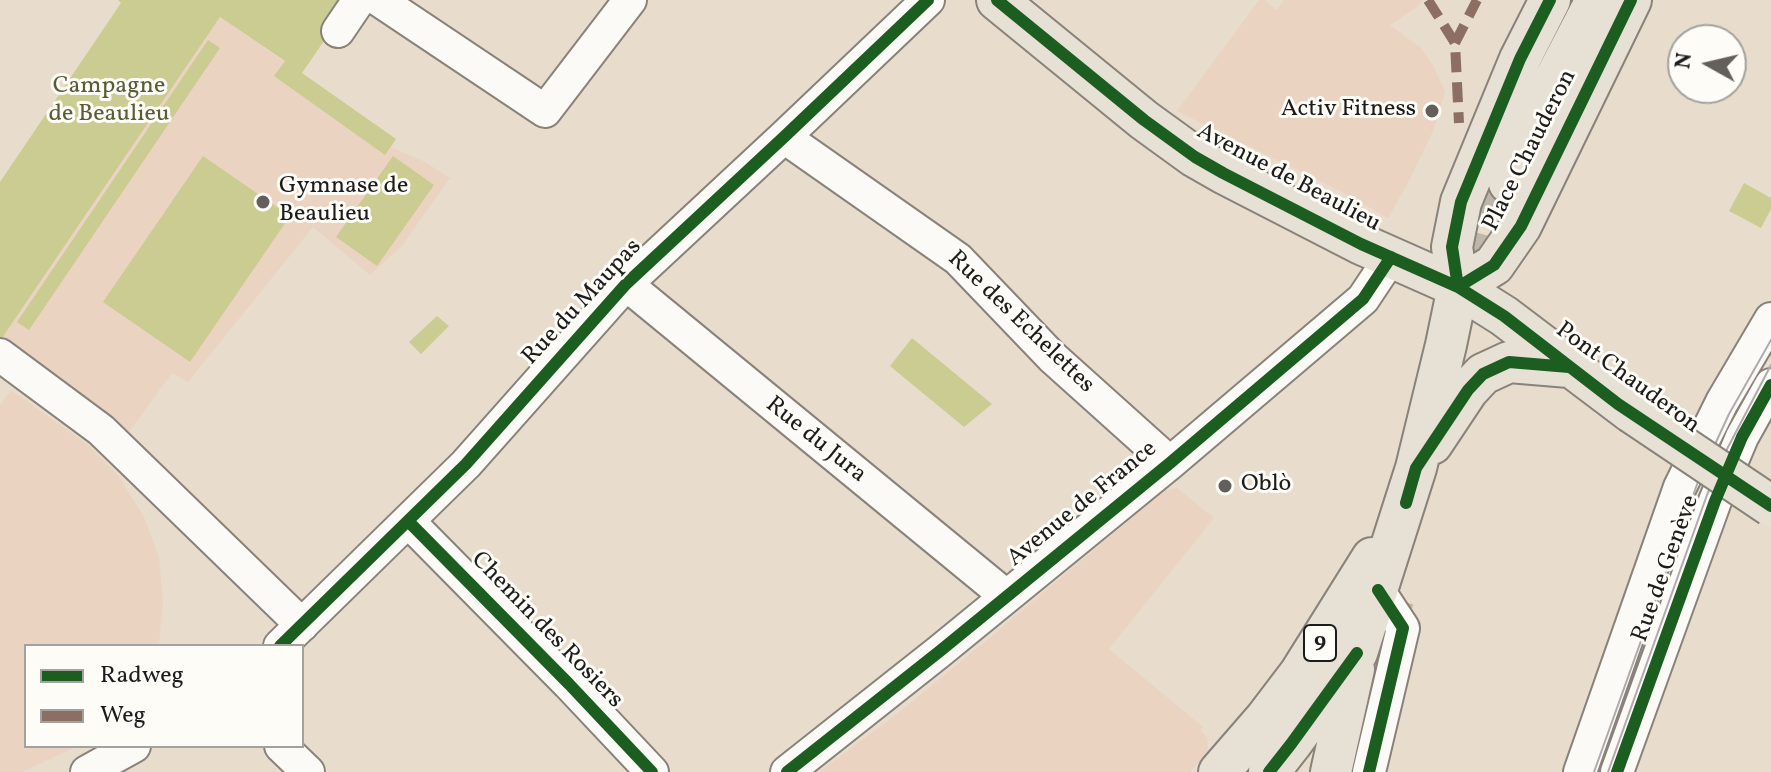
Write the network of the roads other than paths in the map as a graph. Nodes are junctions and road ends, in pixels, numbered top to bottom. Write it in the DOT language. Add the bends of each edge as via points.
graph roads {
  1 [pos="359,0"];
  2 [pos="379,0"];
  3 [pos="630,0"];
  4 [pos="928,0"];
  5 [pos="997,0"];
  6 [pos="1550,0"];
  7 [pos="1596,0"];
  8 [pos="1631,0"];
  9 [pos="338,31"];
  10 [pos="784,137"];
  11 [pos="1509,183"];
  12 [pos="1391,257"];
  13 [pos="626,284"];
  14 [pos="1458,287"];
  15 [pos="1771,319"];
  16 [pos="0,355"];
  17 [pos="1569,367"];
  18 [pos="1771,385"];
  19 [pos="1170,463"];
  20 [pos="1411,486"];
  21 [pos="1771,506"];
  22 [pos="408,521"];
  23 [pos="1378,590"];
  24 [pos="1006,596"];
  25 [pos="291,636"];
  26 [pos="1357,653"];
  27 [pos="130,748"];
  28 [pos="283,748"];
  29 [pos="1233,768"];
  30 [pos="87,772"];
  31 [pos="308,772"];
  32 [pos="652,772"];
  33 [pos="787,772"];
  34 [pos="1269,772"];
  35 [pos="1331,772"];
  36 [pos="1369,772"];
  37 [pos="1580,772"];
  38 [pos="1617,772"];
  1 -- 9 [label="street"];
  2 -- 3 [label="street" via="545,111"];
  4 -- 10 [label="street, Rue du Maupas"];
  5 -- 12 [label="main road, Avenue de Beaulieu" via="1195,157"];
  6 -- 14 [label="main road, Place Chauderon / 9" via="1461,202 1452,247"];
  7 -- 11 [label="main road"];
  8 -- 14 [label="main road, Place Chauderon" via="1521,226 1494,265"];
  10 -- 13 [label="street, Rue du Maupas"];
  10 -- 19 [label="street, Rue des Echelettes" via="958,259 1052,357"];
  12 -- 14 [label="main road, Avenue de Beaulieu"];
  12 -- 19 [label="street, Avenue de France" via="1363,299"];
  13 -- 22 [label="street, Rue du Maupas"];
  13 -- 24 [label="street, Rue du Jura"];
  14 -- 17 [label="main road, Pont Chauderon"];
  14 -- 20 [label="main road, Place Chauderon / 9"];
  15 -- 37 [label="street, Rue de Genève" via="1680,487"];
  16 -- 25 [label="street" via="101,430"];
  17 -- 20 [label="main road" via="1509,362 1483,374"];
  17 -- 21 [label="main road, Pont Chauderon, bridge"];
  18 -- 38 [label="street, Rue de Genève" via="1715,501"];
  19 -- 24 [label="street, Avenue de France"];
  20 -- 23 [label="main road, 9"];
  20 -- 29 [label="main road, 9" via="1300,673"];
  22 -- 25 [label="street, Rue du Maupas"];
  22 -- 32 [label="street, Chemin des Rosiers"];
  23 -- 26 [label="main road, 9"];
  23 -- 36 [label="street" via="1403,628"];
  24 -- 33 [label="street, Avenue de France"];
  26 -- 34 [label="main road, 9"];
  26 -- 35 [label="main road"];
  27 -- 30 [label="street"];
  28 -- 31 [label="street"];
}
